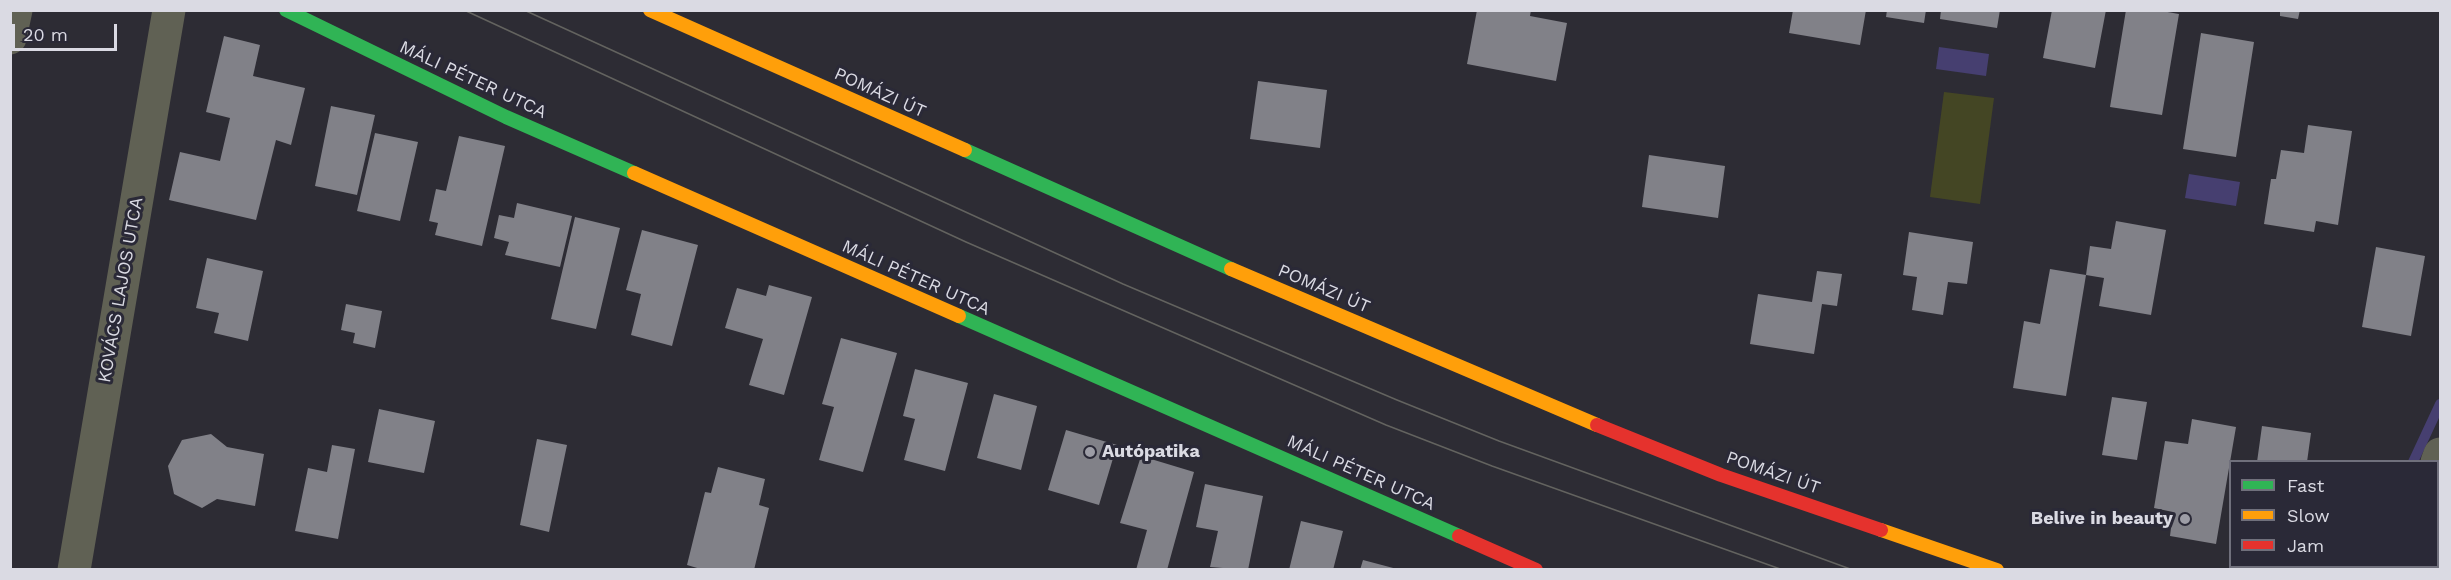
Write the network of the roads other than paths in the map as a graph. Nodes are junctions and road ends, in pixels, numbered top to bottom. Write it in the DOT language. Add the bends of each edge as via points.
graph roads {
  1 [pos="16,10"];
  2 [pos="169,10"];
  3 [pos="286,10"];
  4 [pos="650,10"];
  5 [pos="10,38"];
  6 [pos="74,570"];
  7 [pos="1536,570"];
  8 [pos="1997,570"];
  1 -- 5 [label="street"];
  2 -- 6 [label="street, KOVÁCS LAJOS UTCA"];
  3 -- 7 [label="main road, MÁLI PÉTER UTCA" via="506,117"];
  4 -- 8 [label="main road, POMÁZI ÚT" via="1227,267 1573,415 1721,475"];
}
